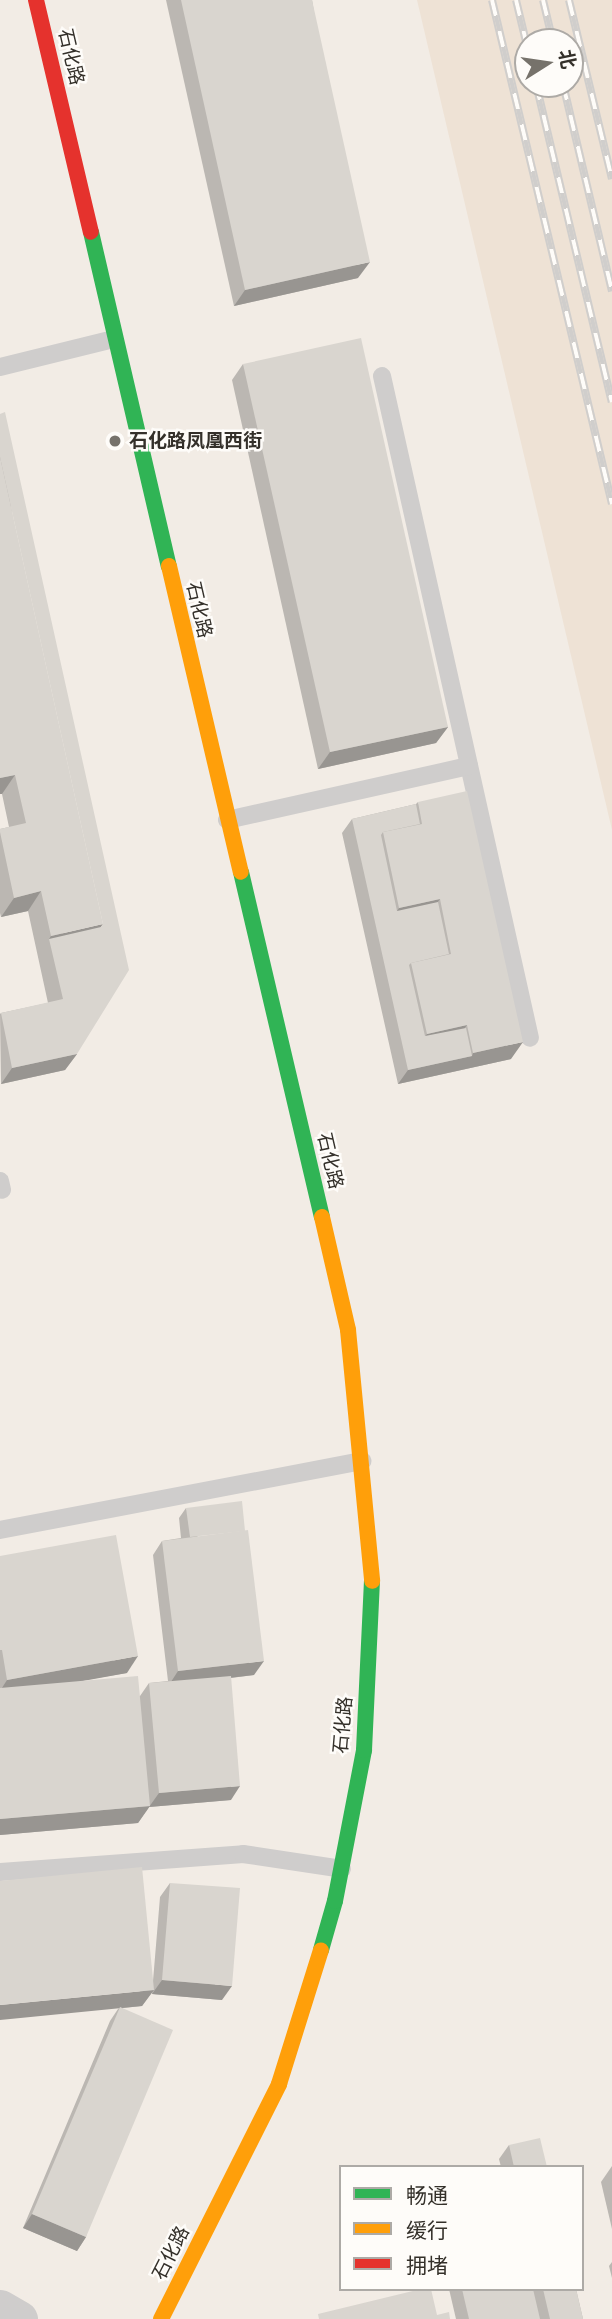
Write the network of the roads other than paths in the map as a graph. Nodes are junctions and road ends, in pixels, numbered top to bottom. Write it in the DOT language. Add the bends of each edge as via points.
graph roads {
  1 [pos="36,0"];
  2 [pos="114,339"];
  3 [pos="0,367"];
  4 [pos="382,376"];
  5 [pos="469,766"];
  6 [pos="228,820"];
  7 [pos="530,1038"];
  8 [pos="362,1461"];
  9 [pos="0,1530"];
  10 [pos="342,1869"];
  11 [pos="0,1872"];
  12 [pos="0,2308"];
  13 [pos="19,2319"];
  14 [pos="162,2319"];
  1 -- 2 [label="street, 石化路"];
  2 -- 3 [label="lane"];
  2 -- 6 [label="street, 石化路"];
  4 -- 5 [label="lane"];
  5 -- 6 [label="lane"];
  5 -- 7 [label="lane"];
  6 -- 8 [label="street, 石化路" via="348,1330"];
  8 -- 9 [label="lane"];
  8 -- 10 [label="street, 石化路" via="373,1593 364,1750"];
  10 -- 11 [label="lane" via="243,1854"];
  10 -- 14 [label="street, 石化路" via="279,2084"];
  12 -- 13 [label="street"];
}
